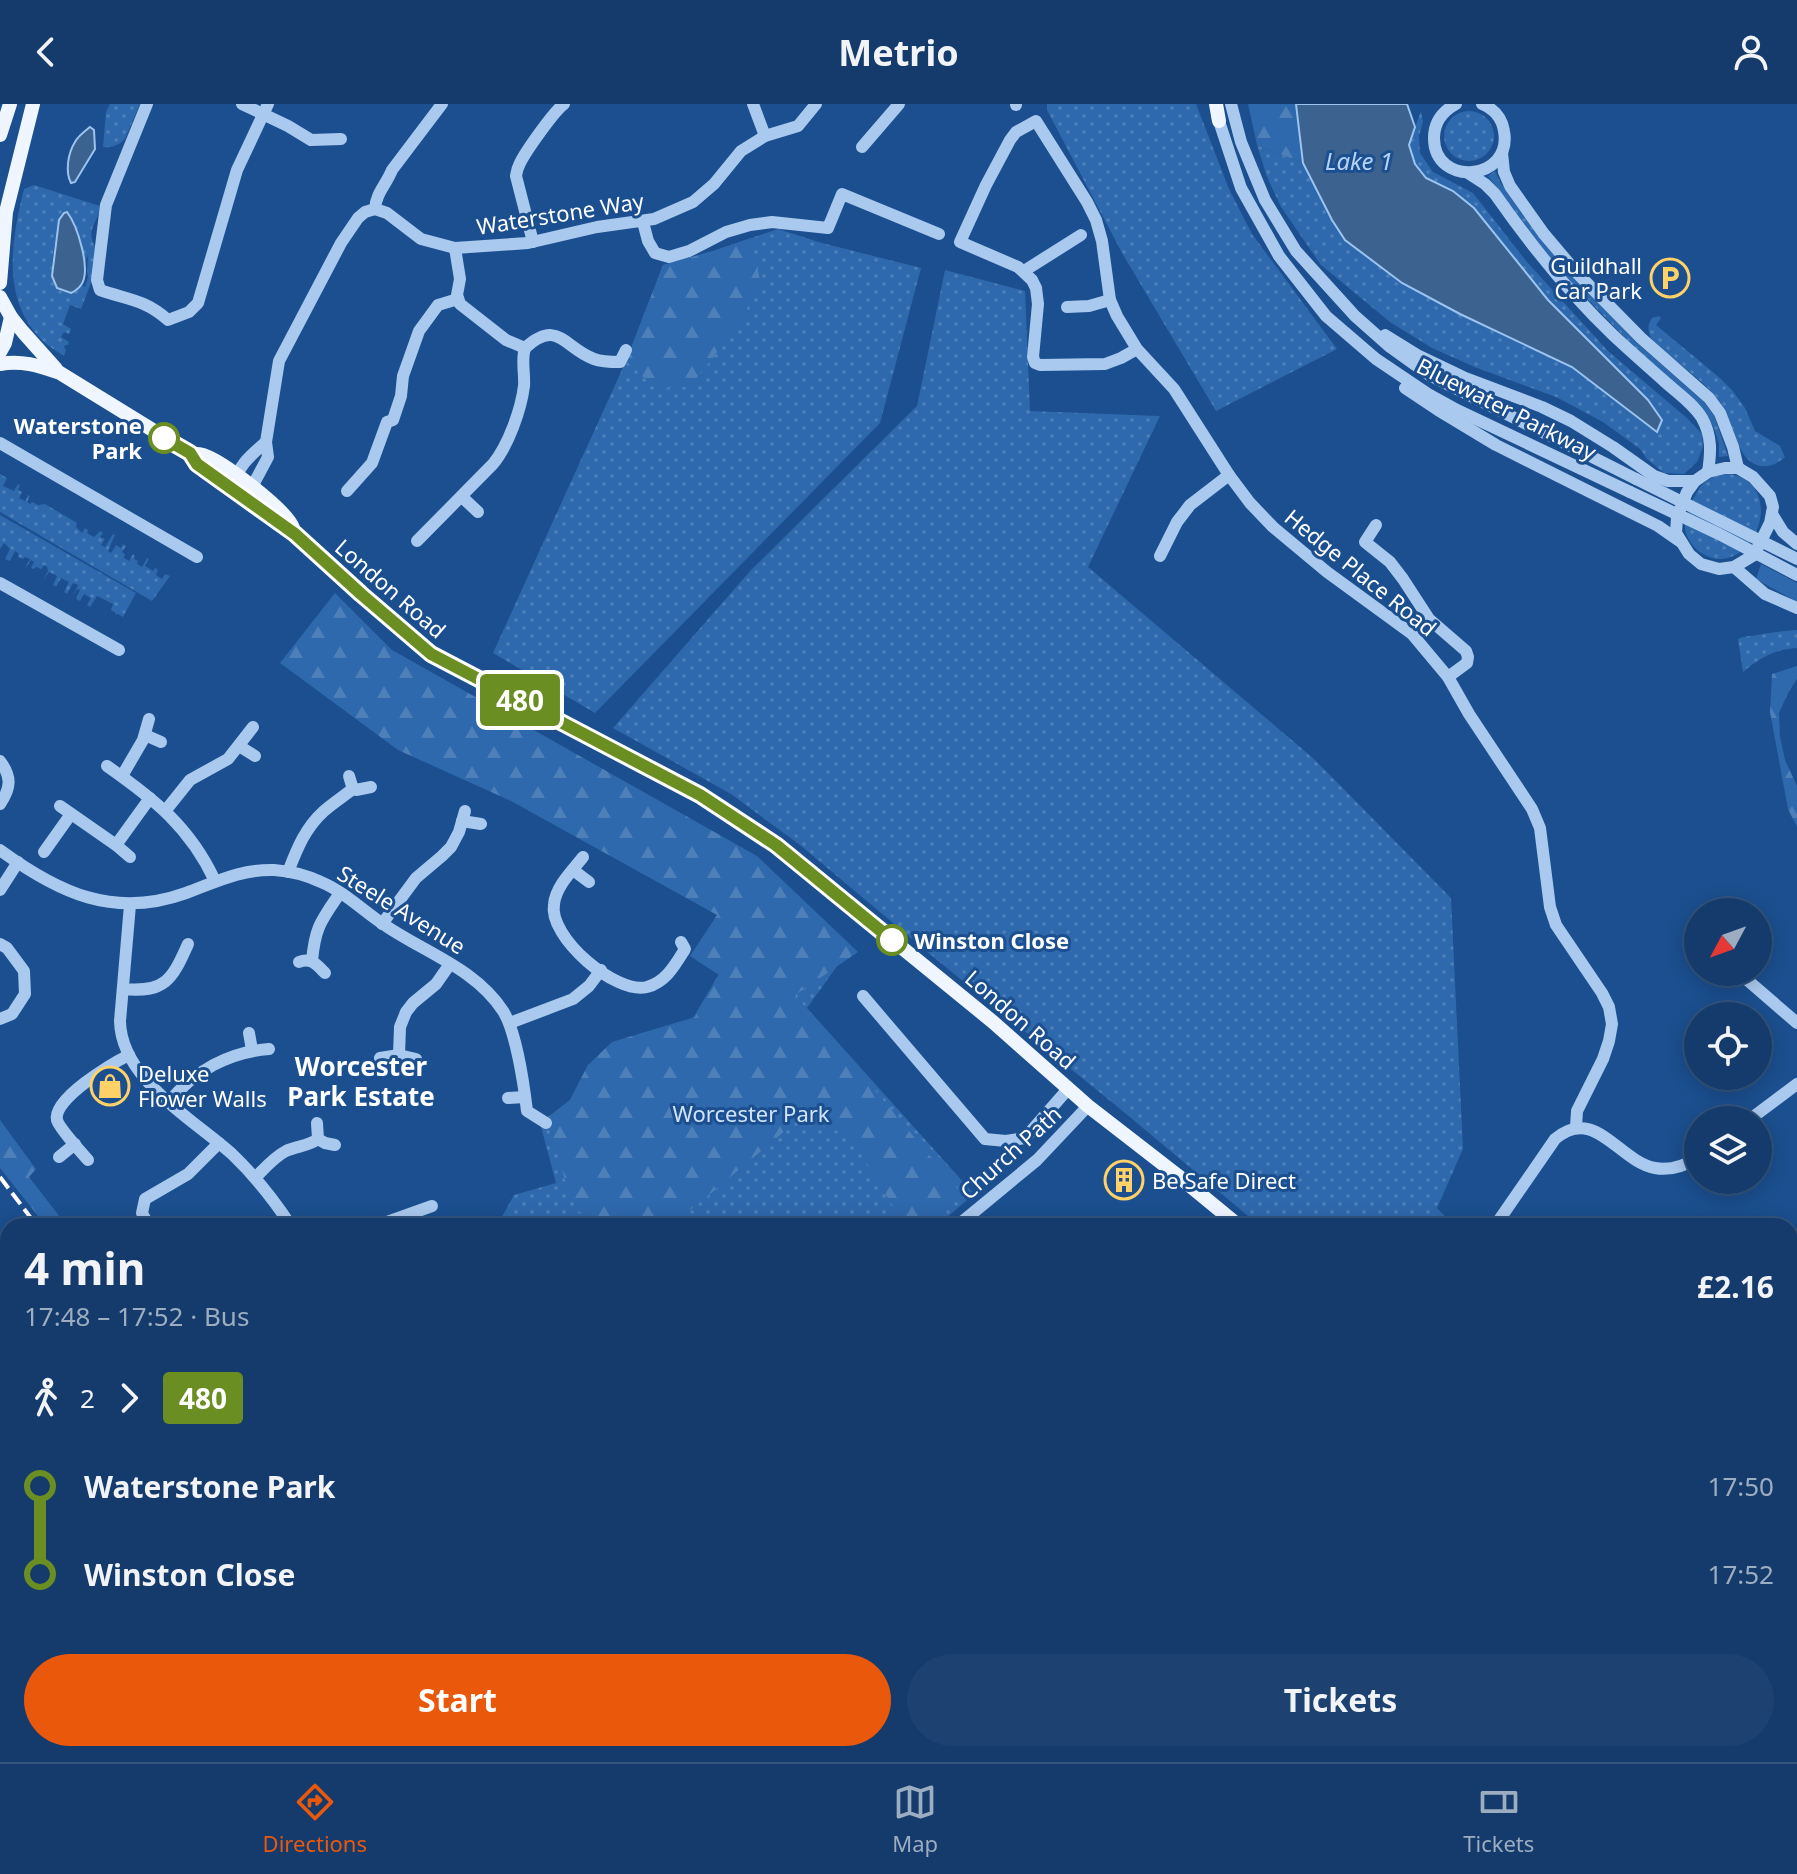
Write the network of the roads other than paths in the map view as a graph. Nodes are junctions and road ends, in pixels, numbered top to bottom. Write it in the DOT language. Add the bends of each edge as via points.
graph roads {
  1 [pos="10,104"];
  2 [pos="33,104"];
  3 [pos="147,104"];
  4 [pos="242,104"];
  5 [pos="442,104"];
  6 [pos="564,104"];
  7 [pos="753,104"];
  8 [pos="816,104"];
  9 [pos="899,104"];
  10 [pos="1215,104"];
  11 [pos="1231,104"];
  12 [pos="1435,104"];
  13 [pos="1456,104"];
  14 [pos="1482,104"];
  15 [pos="266,109"];
  16 [pos="1219,121"];
  17 [pos="1437,122"];
  18 [pos="1,128"];
  19 [pos="765,136"];
  20 [pos="341,139"];
  21 [pos="862,147"];
  22 [pos="1502,153"];
  23 [pos="1468,173"];
  24 [pos="375,209"];
  25 [pos="643,222"];
  26 [pos="939,234"];
  27 [pos="1081,235"];
  28 [pos="533,242"];
  29 [pos="455,248"];
  30 [pos="1024,271"];
  31 [pos="0,283"];
  32 [pos="0,297"];
  33 [pos="458,299"];
  34 [pos="1110,300"];
  35 [pos="1067,307"];
  36 [pos="1326,316"];
  37 [pos="1355,316"];
  38 [pos="11,317"];
  39 [pos="525,348"];
  40 [pos="1137,349"];
  41 [pos="626,350"];
  42 [pos="0,352"];
  43 [pos="0,364"];
  44 [pos="60,373"];
  45 [pos="266,442"];
  46 [pos="0,443"];
  47 [pos="190,453"];
  48 [pos="1738,468"];
  49 [pos="1708,472"];
  50 [pos="237,475"];
  51 [pos="1229,475"];
  52 [pos="1695,481"];
  53 [pos="252,487"];
  54 [pos="236,491"];
  55 [pos="347,491"];
  56 [pos="462,497"];
  57 [pos="478,512"];
  58 [pos="1772,514"];
  59 [pos="1376,525"];
  60 [pos="295,534"];
  61 [pos="417,541"];
  62 [pos="1681,542"];
  63 [pos="1797,544"];
  64 [pos="1160,556"];
  65 [pos="197,557"];
  66 [pos="1797,559"];
  67 [pos="1734,567"];
  68 [pos="1797,575"];
  69 [pos="0,583"];
  70 [pos="1797,608"];
  71 [pos="119,650"];
  72 [pos="1448,677"];
  73 [pos="149,719"];
  74 [pos="253,727"];
  75 [pos="145,735"];
  76 [pos="161,742"];
  77 [pos="239,746"];
  78 [pos="255,756"];
  79 [pos="0,761"];
  80 [pos="107,766"];
  81 [pos="122,776"];
  82 [pos="349,776"];
  83 [pos="371,787"];
  84 [pos="354,788"];
  85 [pos="150,798"];
  86 [pos="0,804"];
  87 [pos="60,806"];
  88 [pos="166,810"];
  89 [pos="71,814"];
  90 [pos="481,824"];
  91 [pos="116,845"];
  92 [pos="0,850"];
  93 [pos="44,852"];
  94 [pos="130,857"];
  95 [pos="583,857"];
  96 [pos="18,862"];
  97 [pos="573,870"];
  98 [pos="288,872"];
  99 [pos="215,881"];
  100 [pos="589,882"];
  101 [pos="0,890"];
  102 [pos="340,893"];
  103 [pos="130,905"];
  104 [pos="382,924"];
  105 [pos="681,942"];
  106 [pos="0,944"];
  107 [pos="188,944"];
  108 [pos="450,964"];
  109 [pos="601,970"];
  110 [pos="325,973"];
  111 [pos="1754,986"];
  112 [pos="123,989"];
  113 [pos="863,996"];
  114 [pos="0,1019"];
  115 [pos="510,1023"];
  116 [pos="1797,1023"];
  117 [pos="249,1033"];
  118 [pos="269,1049"];
  119 [pos="252,1050"];
  120 [pos="129,1055"];
  121 [pos="399,1055"];
  122 [pos="380,1058"];
  123 [pos="416,1059"];
  124 [pos="1797,1084"];
  125 [pos="1068,1089"];
  126 [pos="525,1097"];
  127 [pos="508,1098"];
  128 [pos="169,1102"];
  129 [pos="1088,1106"];
  130 [pos="1768,1106"];
  131 [pos="317,1123"];
  132 [pos="546,1123"];
  133 [pos="1576,1127"];
  134 [pos="318,1139"];
  135 [pos="219,1143"];
  136 [pos="75,1144"];
  137 [pos="335,1145"];
  138 [pos="59,1157"];
  139 [pos="88,1160"];
  140 [pos="1684,1164"];
  141 [pos="255,1178"];
  142 [pos="432,1206"];
  143 [pos="145,1218"];
  144 [pos="285,1218"];
  145 [pos="398,1218"];
  146 [pos="967,1218"];
  147 [pos="1229,1218"];
  148 [pos="1501,1218"];
  1 -- 18 [label="main road"];
  2 -- 31 [label="main road" via="6,212"];
  3 -- 15 [label="street" via="106,205 97,282 101,291 142,302 168,320 198,303 237,170"];
  4 -- 15 [label="street"];
  5 -- 24 [label="street" via="392,170"];
  6 -- 28 [label="street" via="517,169"];
  7 -- 19 [label="street"];
  8 -- 19 [label="street, Waterstone Way" via="798,126"];
  9 -- 21 [label="street"];
  10 -- 16 [label="main road"];
  11 -- 37 [label="street, Bluewater Parkway" via="1265,200 1296,251"];
  12 -- 17 [label="street"];
  13 -- 17 [label="street"];
  14 -- 22 [label="street" via="1503,126"];
  15 -- 20 [label="street" via="311,140"];
  16 -- 36 [label="street, Bluewater Parkway" via="1241,188 1279,256"];
  17 -- 23 [label="street" via="1434,145 1439,156 1456,171"];
  19 -- 25 [label="street, Waterstone Way" via="738,154 693,202"];
  22 -- 23 [label="street" via="1488,168"];
  22 -- 48 [label="street" via="1510,186 1544,234 1641,338 1709,398 1720,413"];
  23 -- 49 [label="street" via="1495,194 1589,312 1701,416 1709,433"];
  24 -- 29 [label="street, Waterstone Way" via="421,239"];
  24 -- 45 [label="street" via="354,222 279,361"];
  25 -- 26 [label="street" via="655,253 669,257 750,225 828,228 842,194"];
  25 -- 28 [label="street, Waterstone Way"];
  27 -- 30 [label="street"];
  28 -- 29 [label="street, Waterstone Way"];
  29 -- 33 [label="street"];
  30 -- 34 [label="street, Hedge Place Road" via="960,242 1010,140 1036,121 1096,220"];
  30 -- 40 [label="street" via="1036,288 1038,304 1035,363 1105,364"];
  32 -- 38 [label="main road, London Road"];
  33 -- 39 [label="street" via="480,321"];
  33 -- 55 [label="street" via="438,305 419,331 393,420 387,422 371,466"];
  34 -- 35 [label="street"];
  34 -- 40 [label="street, Hedge Place Road"];
  36 -- 62 [label="street" via="1418,398 1488,441"];
  36 -- 68 [label="street, Bluewater Parkway, bridge" via="1384,365 1437,399"];
  37 -- 52 [label="street" via="1430,361 1571,421 1654,476"];
  37 -- 66 [label="street, Bluewater Parkway, bridge" via="1429,375"];
  38 -- 42 [label="main road"];
  38 -- 44 [label="main road, London Road"];
  39 -- 41 [label="street" via="549,334 601,361 620,362"];
  39 -- 56 [label="street" via="524,389 507,440 496,461"];
  40 -- 51 [label="street, Hedge Place Road" via="1174,389"];
  43 -- 44 [label="main road, London Road" via="19,362"];
  44 -- 47 [label="main road, London Road"];
  45 -- 50 [label="street"];
  45 -- 53 [label="street" via="268,457"];
  46 -- 65 [label="street"];
  47 -- 50 [label="main road, London Road" via="202,454"];
  47 -- 54 [label="main road, London Road" via="197,464"];
  48 -- 49 [label="street"];
  48 -- 58 [label="street" via="1770,496"];
  49 -- 52 [label="street"];
  50 -- 53 [label="main road, London Road"];
  50 -- 54 [label="street"];
  51 -- 64 [label="street" via="1190,505"];
  51 -- 72 [label="street, Hedge Place Road" via="1273,527 1412,634"];
  52 -- 62 [label="street" via="1677,517"];
  53 -- 54 [label="street"];
  53 -- 60 [label="main road, London Road" via="290,521"];
  54 -- 60 [label="main road, London Road"];
  56 -- 57 [label="street"];
  56 -- 61 [label="street"];
  58 -- 63 [label="street"];
  58 -- 67 [label="street" via="1757,551"];
  59 -- 72 [label="street" via="1365,542 1390,562 1429,619 1466,651 1467,663"];
  60 -- 125 [label="main road, London Road" via="431,654 700,795 776,845"];
  62 -- 67 [label="street" via="1706,566"];
  67 -- 70 [label="street" via="1765,594"];
  69 -- 71 [label="street"];
  72 -- 133 [label="street, Hedge Place Road" via="1532,809 1556,925 1609,1007 1609,1041 1577,1111"];
  73 -- 75 [label="street"];
  74 -- 77 [label="street"];
  75 -- 76 [label="street"];
  75 -- 81 [label="street"];
  77 -- 78 [label="street"];
  77 -- 88 [label="street" via="225,761 190,780"];
  79 -- 86 [label="street" via="10,781"];
  80 -- 81 [label="street"];
  81 -- 85 [label="street"];
  82 -- 84 [label="street"];
  83 -- 84 [label="street"];
  84 -- 98 [label="street" via="315,820"];
  85 -- 88 [label="street"];
  85 -- 91 [label="street"];
  87 -- 89 [label="street"];
  88 -- 99 [label="street"];
  89 -- 91 [label="street"];
  89 -- 93 [label="street"];
  90 -- 104 [label="street" via="464,816 448,850 416,878"];
  91 -- 94 [label="street"];
  92 -- 96 [label="street, Steele Avenue"];
  95 -- 97 [label="street"];
  96 -- 101 [label="street"];
  96 -- 103 [label="street, Steele Avenue" via="78,894"];
  97 -- 100 [label="street"];
  97 -- 109 [label="street" via="558,891 554,914 571,946"];
  98 -- 99 [label="street, Steele Avenue" via="248,871"];
  98 -- 102 [label="street, Steele Avenue"];
  99 -- 103 [label="street, Steele Avenue" via="164,900"];
  102 -- 104 [label="street, Steele Avenue"];
  102 -- 110 [label="street" via="318,926 305,962"];
  103 -- 112 [label="street"];
  104 -- 108 [label="street, Steele Avenue"];
  105 -- 109 [label="street" via="685,950 668,975 648,986 628,986"];
  106 -- 114 [label="street" via="24,971 25,994 12,1014"];
  107 -- 112 [label="street" via="162,984"];
  108 -- 115 [label="street, Steele Avenue" via="481,985"];
  108 -- 121 [label="street" via="406,1012"];
  109 -- 115 [label="street" via="578,996"];
  111 -- 116 [label="street"];
  112 -- 120 [label="street" via="120,1028"];
  113 -- 125 [label="street" via="985,1139 1025,1138"];
  115 -- 126 [label="street, Steele Avenue"];
  117 -- 119 [label="street"];
  118 -- 119 [label="street"];
  119 -- 128 [label="street" via="206,1068"];
  120 -- 128 [label="street"];
  120 -- 136 [label="street" via="60,1106 57,1121"];
  121 -- 122 [label="street"];
  121 -- 123 [label="street"];
  124 -- 130 [label="street"];
  125 -- 129 [label="main road, London Road"];
  126 -- 127 [label="street"];
  126 -- 132 [label="street, Steele Avenue" via="527,1111"];
  128 -- 135 [label="street"];
  129 -- 146 [label="street, Church Path" via="1037,1160"];
  129 -- 147 [label="main road, London Road"];
  131 -- 134 [label="street"];
  133 -- 140 [label="street" via="1603,1136 1654,1168"];
  133 -- 148 [label="street" via="1555,1139"];
  134 -- 137 [label="street"];
  134 -- 141 [label="street" via="281,1154"];
  135 -- 141 [label="street"];
  135 -- 143 [label="street" via="188,1174 145,1199"];
  136 -- 138 [label="street"];
  136 -- 139 [label="street"];
  141 -- 144 [label="street"];
  142 -- 145 [label="street"];
}
